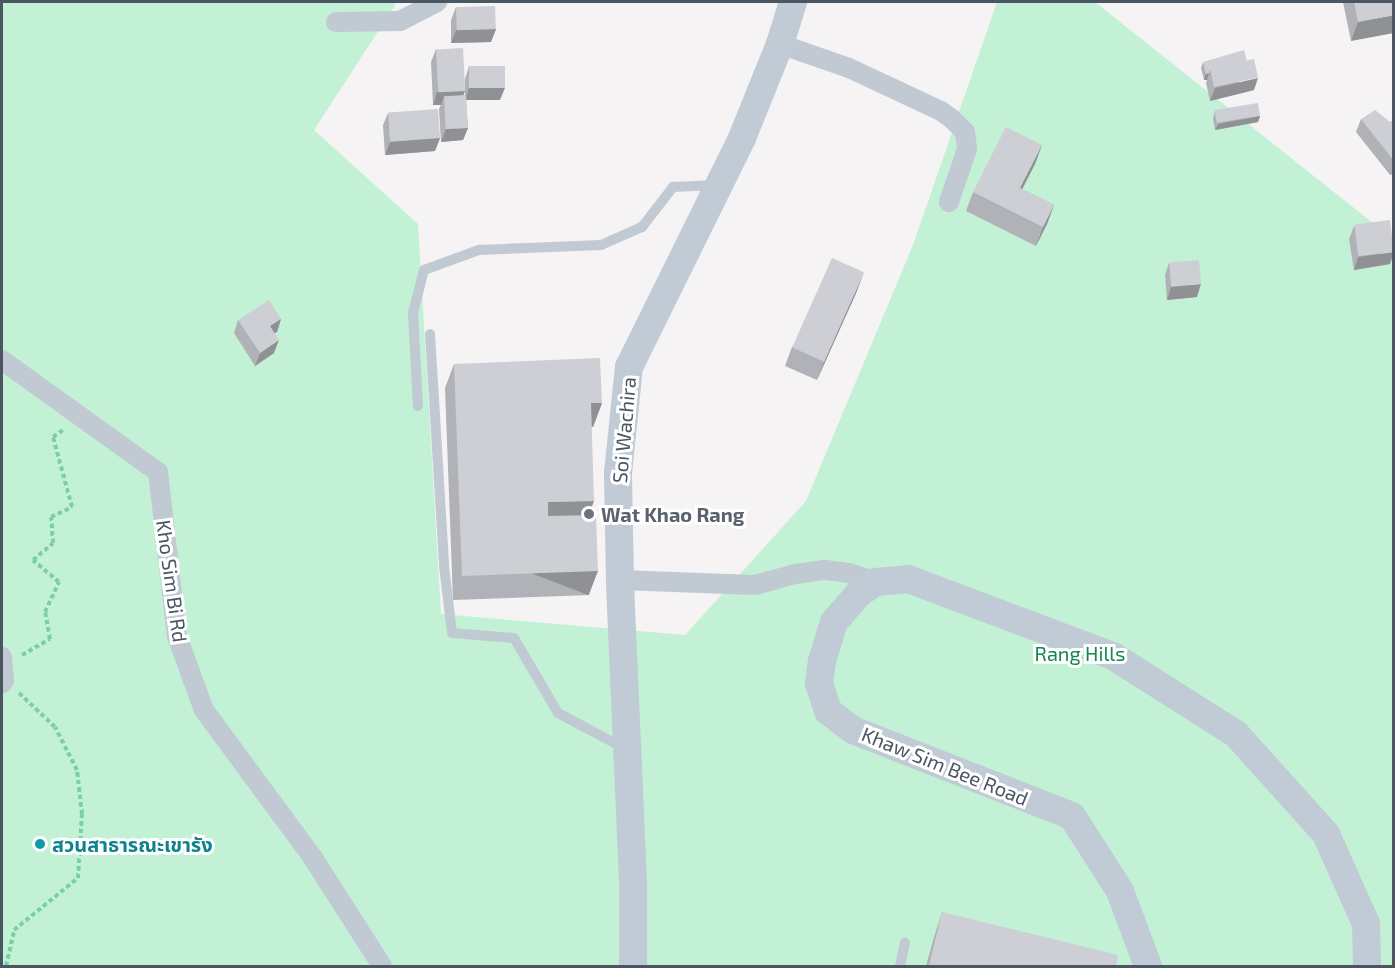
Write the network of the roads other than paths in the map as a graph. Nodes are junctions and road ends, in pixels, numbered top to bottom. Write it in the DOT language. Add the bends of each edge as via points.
graph roads {
  1 [pos="437,2"];
  2 [pos="793,2"];
  3 [pos="336,22"];
  4 [pos="780,44"];
  5 [pos="719,184"];
  6 [pos="949,202"];
  7 [pos="430,334"];
  8 [pos="2,360"];
  9 [pos="418,406"];
  10 [pos="620,580"];
  11 [pos="876,582"];
  12 [pos="10,657"];
  13 [pos="3,682"];
  14 [pos="627,750"];
  15 [pos="904,944"];
  16 [pos="382,966"];
  17 [pos="633,966"];
  18 [pos="900,966"];
  19 [pos="1148,966"];
  20 [pos="1367,966"];
  1 -- 3 [label="street" via="400,21"];
  2 -- 4 [label="street, Soi Wachira"];
  4 -- 5 [label="street, Soi Wachira"];
  4 -- 6 [label="street" via="849,68 952,119 965,132 967,149"];
  5 -- 9 [label="lane" via="673,187 642,227 601,245 479,250 424,270 413,313"];
  5 -- 10 [label="street, Soi Wachira" via="629,367 618,473"];
  7 -- 14 [label="lane" via="444,566 452,633 514,638 558,713"];
  8 -- 16 [label="street, Kho Sim Bi Rd" via="158,472 177,636 204,710 314,858"];
  10 -- 11 [label="street" via="755,585 825,570"];
  10 -- 14 [label="street, Soi Wachira"];
  11 -- 19 [label="street, Khaw Sim Bee Road" via="858,594 834,622 819,684 828,711 853,730 1072,816 1120,891"];
  11 -- 20 [label="street" via="908,579 1113,656 1236,734 1326,834 1366,924"];
  12 -- 13 [label="street"];
  14 -- 17 [label="street, Soi Wachira"];
  15 -- 18 [label="lane"];
}
